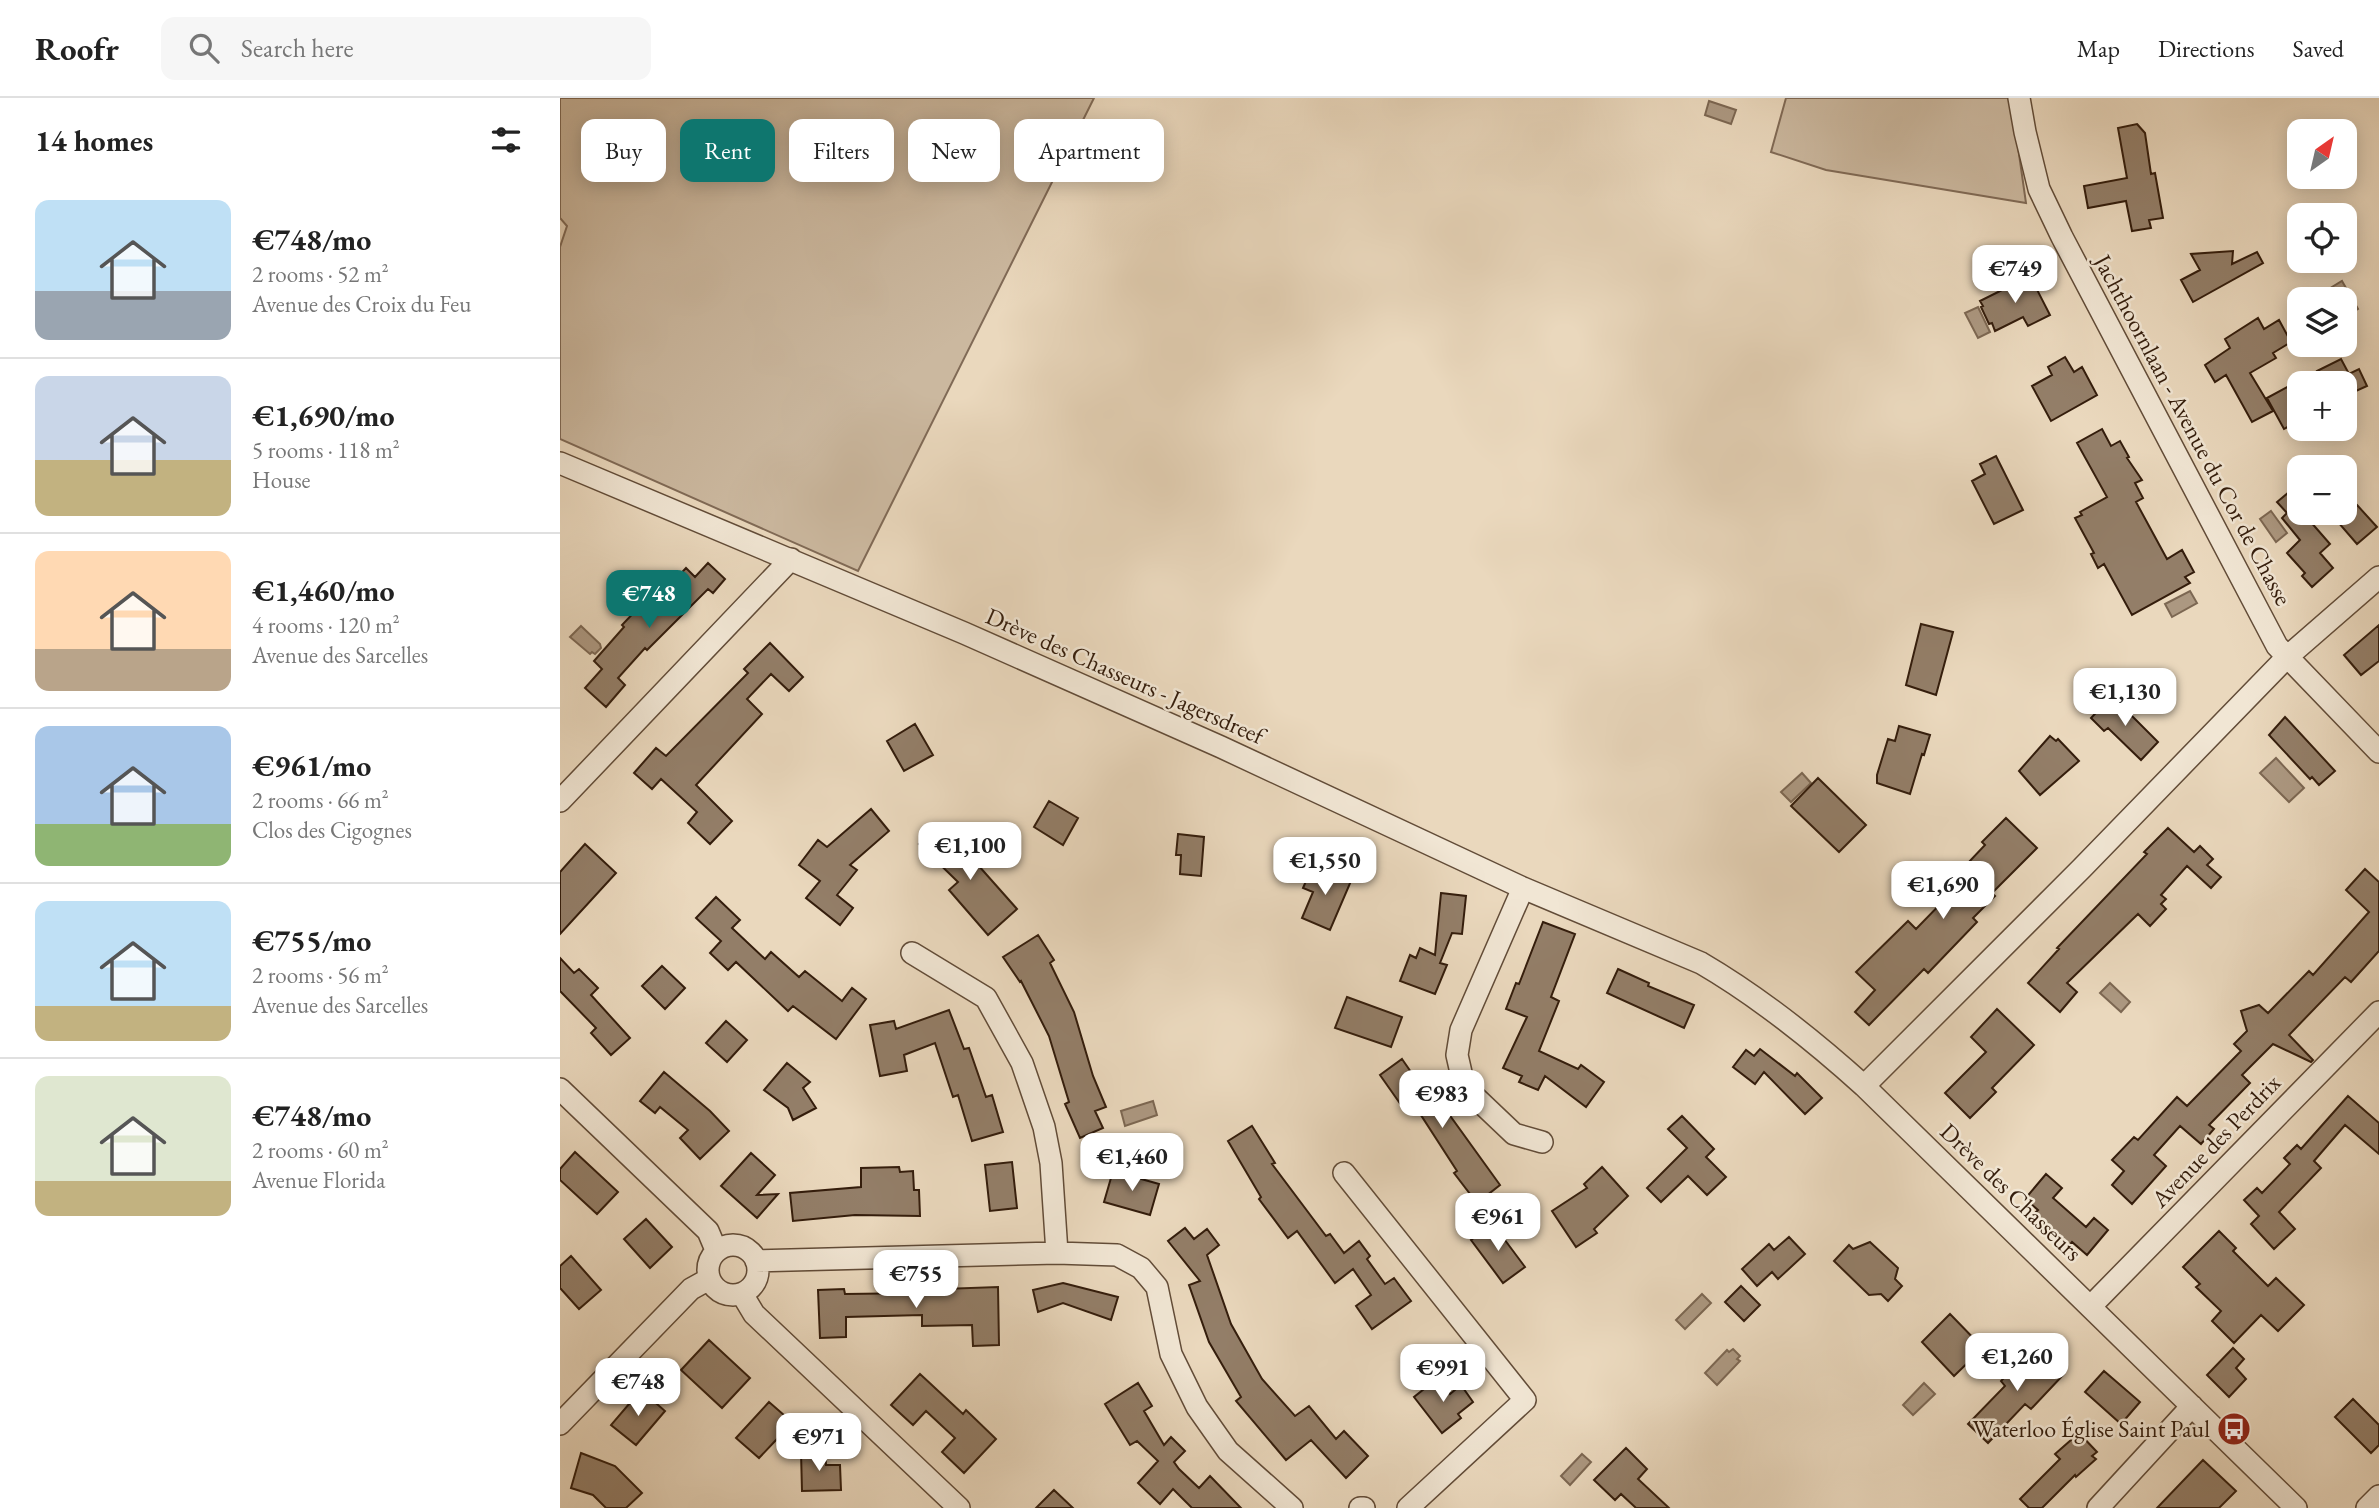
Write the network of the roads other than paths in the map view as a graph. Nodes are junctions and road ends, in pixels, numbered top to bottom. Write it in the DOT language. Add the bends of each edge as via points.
graph roads {
  1 [pos="2019,98"];
  2 [pos="560,463"];
  3 [pos="790,559"];
  4 [pos="2379,577"];
  5 [pos="2286,658"];
  6 [pos="2379,752"];
  7 [pos="560,801"];
  8 [pos="1523,888"];
  9 [pos="1663,946"];
  10 [pos="912,953"];
  11 [pos="2379,1012"];
  12 [pos="1864,1086"];
  13 [pos="560,1089"];
  14 [pos="1542,1142"];
  15 [pos="1345,1173"];
  16 [pos="716,1250"];
  17 [pos="1057,1253"];
  18 [pos="756,1261"];
  19 [pos="709,1279"];
  20 [pos="743,1294"];
  21 [pos="2091,1306"];
  22 [pos="2192,1406"];
  23 [pos="560,1424"];
  24 [pos="2379,1496"];
  25 [pos="959,1508"];
  26 [pos="1292,1508"];
  27 [pos="1408,1508"];
  28 [pos="2098,1508"];
  29 [pos="2296,1508"];
  30 [pos="2367,1508"];
  1 -- 5 [label="street, Jachthoornlaan - Avenue du Cor de Chasse" via="2039,189"];
  2 -- 3 [label="street, Drève des Chasseurs - Jagersdreef"];
  3 -- 7 [label="street"];
  3 -- 8 [label="street, Drève des Chasseurs - Jagersdreef" via="1209,742"];
  4 -- 5 [label="street"];
  5 -- 6 [label="street, Jachthoornlaan - Avenue du Cor de Chasse"];
  5 -- 12 [label="street"];
  8 -- 9 [label="street, Drève des Chasseurs - Jagersdreef"];
  8 -- 14 [label="street" via="1461,1030 1457,1055 1462,1077 1474,1096 1514,1133"];
  9 -- 12 [label="street, Drève des Chasseurs" via="1755,996"];
  10 -- 17 [label="street" via="986,998 1022,1063 1051,1163"];
  11 -- 21 [label="street, Avenue des Perdrix"];
  12 -- 21 [label="street, Drève des Chasseurs"];
  13 -- 16 [label="street" via="708,1230"];
  15 -- 27 [label="street" via="1525,1400"];
  16 -- 18 [label="street" via="739,1245"];
  16 -- 19 [label="street" via="707,1269"];
  17 -- 18 [label="street"];
  17 -- 26 [label="street" via="1117,1255 1141,1268 1157,1287 1171,1354 1197,1407 1228,1451"];
  18 -- 20 [label="street" via="758,1274"];
  19 -- 20 [label="street" via="729,1296"];
  19 -- 23 [label="street" via="691,1289"];
  20 -- 25 [label="street" via="754,1314"];
  21 -- 22 [label="street, Drève des Chasseurs"];
  22 -- 28 [label="street"];
  22 -- 29 [label="street, Drève des Chasseurs"];
  24 -- 30 [label="street"];
}
